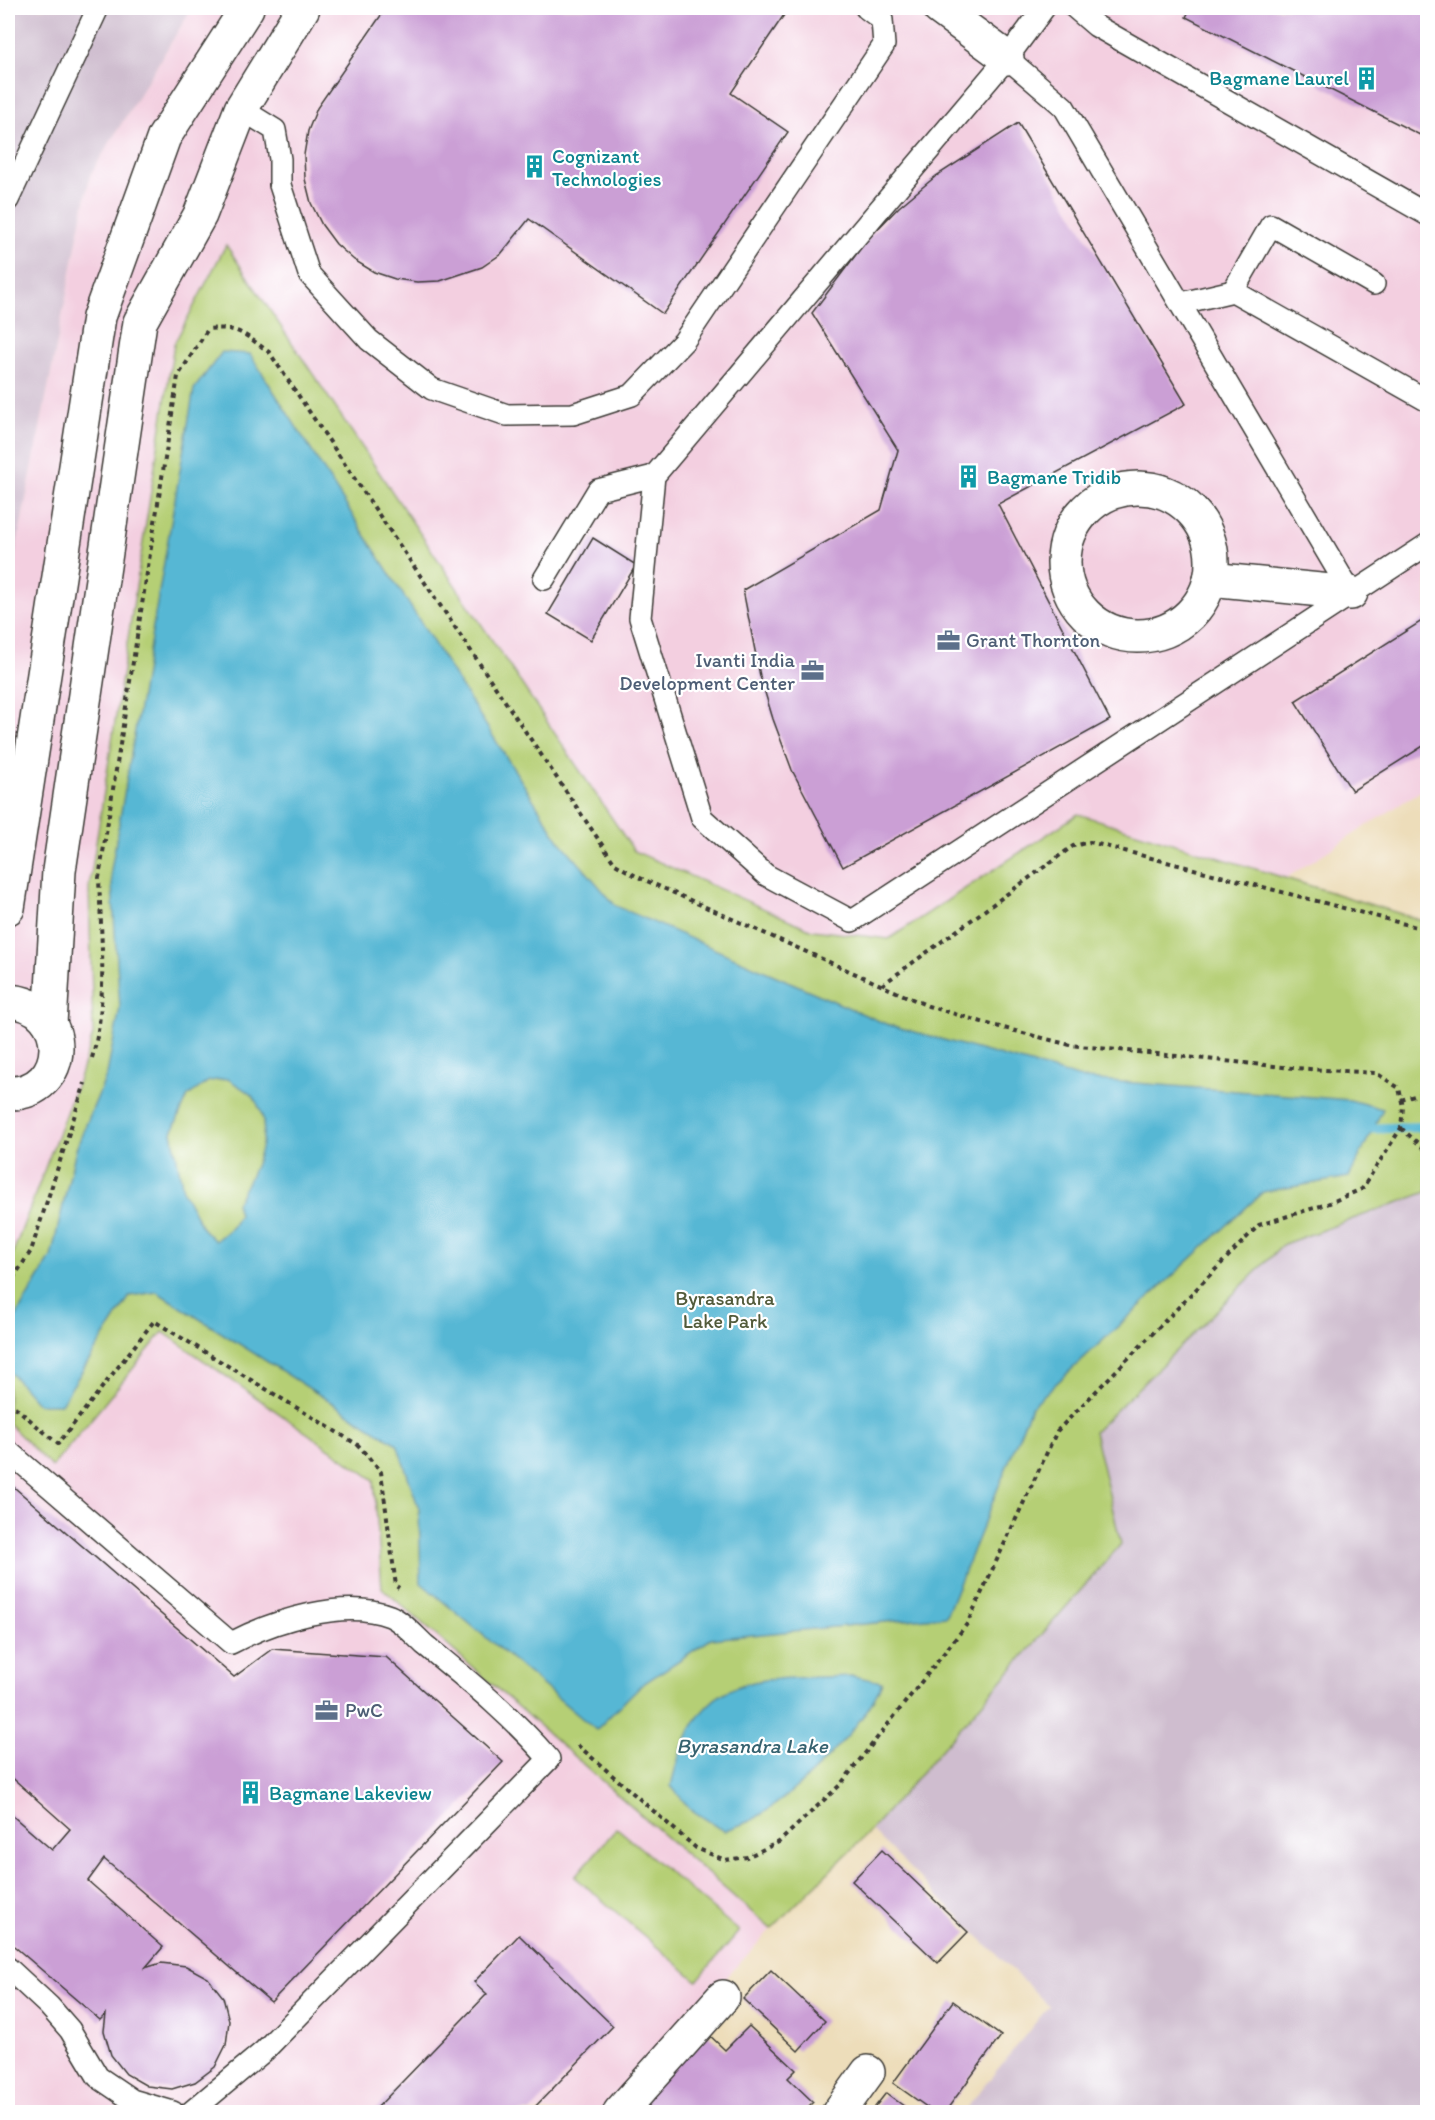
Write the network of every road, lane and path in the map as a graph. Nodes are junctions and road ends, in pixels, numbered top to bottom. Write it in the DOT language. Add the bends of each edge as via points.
graph roads {
  1 [pos="98,8"];
  2 [pos="247,8"];
  3 [pos="303,8"];
  4 [pos="867,8"];
  5 [pos="939,8"];
  6 [pos="1044,8"];
  7 [pos="1075,8"];
  8 [pos="1007,58"];
  9 [pos="241,109"];
  10 [pos="8,200"];
  11 [pos="1428,215"];
  12 [pos="1374,284"];
  13 [pos="1233,291"];
  14 [pos="1182,303"];
  15 [pos="1428,400"];
  16 [pos="654,476"];
  17 [pos="1428,544"];
  18 [pos="544,579"];
  19 [pos="1210,579"];
  20 [pos="1351,592"];
  21 [pos="8,909"];
  22 [pos="1428,930"];
  23 [pos="882,986"];
  24 [pos="8,1001"];
  25 [pos="50,1024"];
  26 [pos="90,1066"];
  27 [pos="87,1076"];
  28 [pos="1428,1092"];
  29 [pos="11,1097"];
  30 [pos="1401,1100"];
  31 [pos="1401,1128"];
  32 [pos="1428,1152"];
  33 [pos="8,1286"];
  34 [pos="8,1401"];
  35 [pos="8,1451"];
  36 [pos="405,1593"];
  37 [pos="572,1740"];
  38 [pos="8,1968"];
  39 [pos="723,1997"];
  40 [pos="867,2072"];
  41 [pos="173,2112"];
  42 [pos="191,2112"];
  43 [pos="620,2112"];
  44 [pos="838,2112"];
  1 -- 10 [label="lane"];
  2 -- 21 [label="street" via="164,137 99,317"];
  3 -- 9 [label="street"];
  4 -- 9 [label="lane" via="882,20 884,45 684,341 632,395 573,414 507,415 432,389 369,340 309,274 280,185 275,130"];
  5 -- 8 [label="street"];
  6 -- 8 [label="lane"];
  7 -- 11 [label="lane" via="1096,26"];
  8 -- 14 [label="lane" via="1064,107"];
  8 -- 16 [label="lane"];
  9 -- 25 [label="street" via="200,215 140,322 59,871"];
  12 -- 13 [label="lane" via="1270,225"];
  13 -- 14 [label="lane"];
  13 -- 15 [label="lane"];
  14 -- 20 [label="lane"];
  16 -- 18 [label="lane" via="598,490"];
  16 -- 20 [label="lane" via="640,618 702,818 766,875 852,921"];
  17 -- 20 [label="lane"];
  19 -- 19 [label="street" via="1211,547 1204,528 1193,511 1170,494 1143,487 1115,491 1090,505 1068,536 1064,574 1069,592 1079,609 1110,632 1148,636 1167,630 1185,620 1199,604"];
  19 -- 20 [label="street"];
  22 -- 23 [label="path" via="1090,842 1073,846"];
  23 -- 26 [label="path" via="615,864 269,352 227,327 208,329 178,376 99,878 102,942 98,1035"];
  23 -- 30 [label="path" via="928,1006 1070,1045 1376,1073 1399,1088"];
  24 -- 25 [label="street" via="31,1006"];
  25 -- 29 [label="street" via="56,1038 52,1067 44,1080"];
  27 -- 33 [label="path" via="31,1251"];
  28 -- 30 [label="path"];
  30 -- 31 [label="path"];
  31 -- 32 [label="path"];
  31 -- 37 [label="path" via="1362,1189 1259,1225 1057,1431 967,1624 840,1785 779,1842 747,1857 725,1860 696,1848"];
  34 -- 36 [label="path" via="58,1444 154,1322 364,1451 381,1472 396,1586"];
  35 -- 42 [label="lane" via="231,1642 309,1614 364,1612 390,1616 514,1720 549,1759 264,2051"];
  38 -- 41 [label="lane" via="70,2030 98,2077 132,2100"];
  39 -- 43 [label="street"];
  40 -- 44 [label="street"];
}
